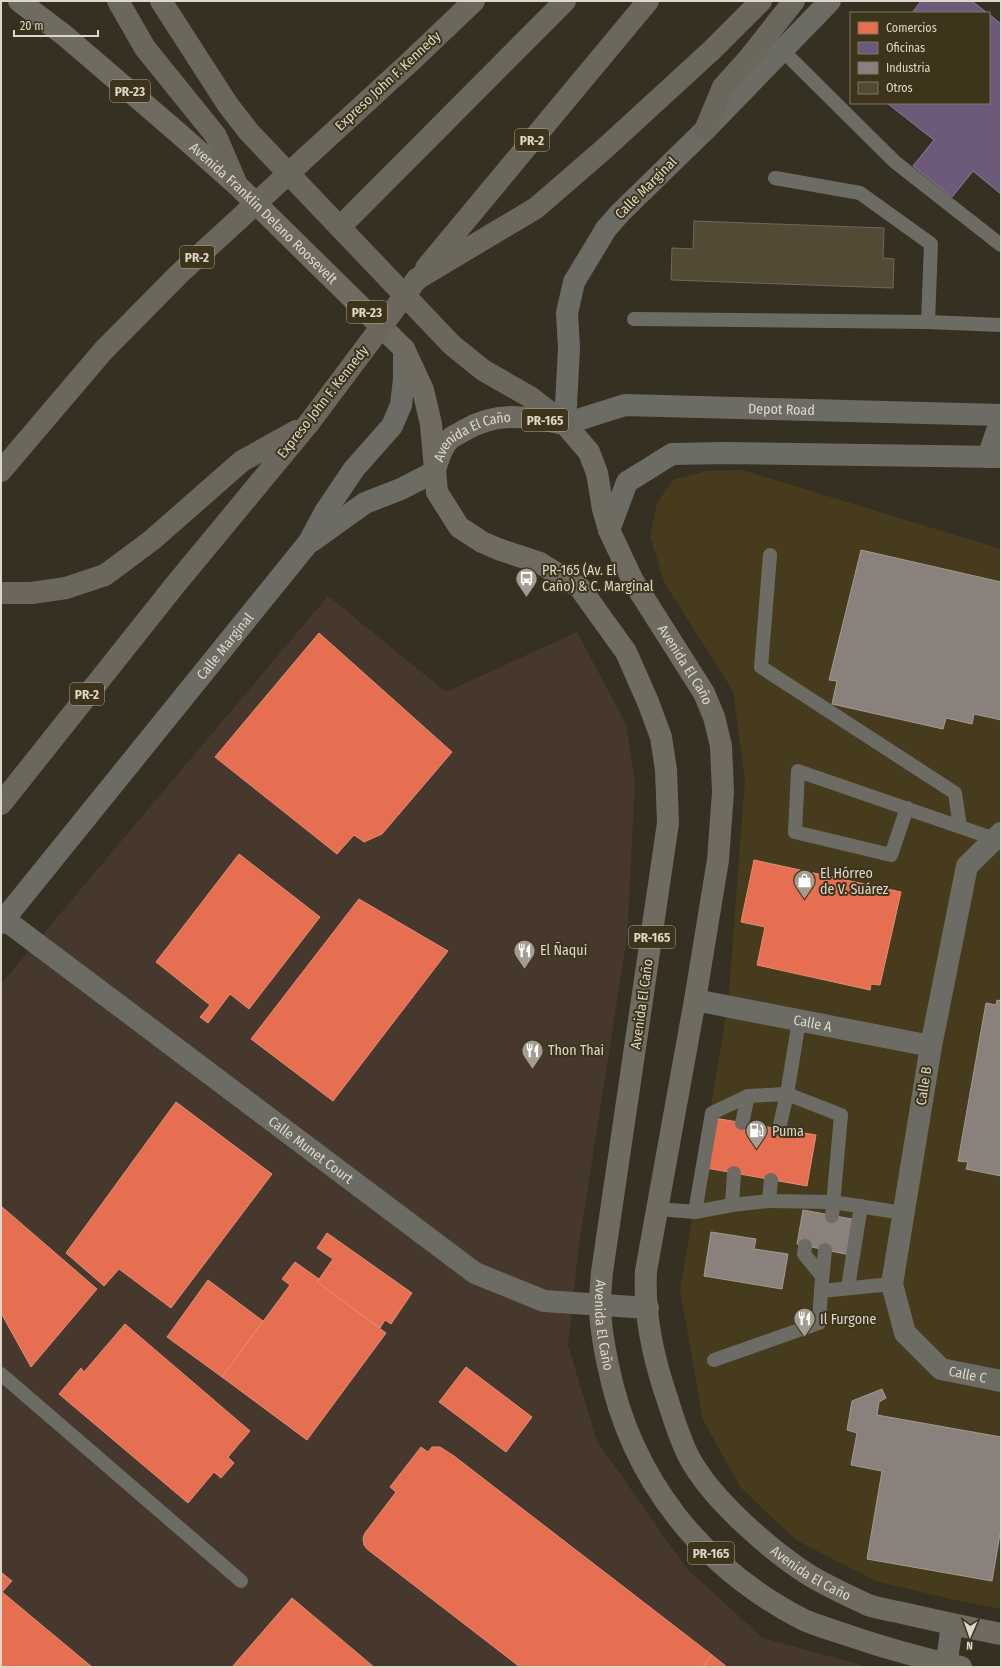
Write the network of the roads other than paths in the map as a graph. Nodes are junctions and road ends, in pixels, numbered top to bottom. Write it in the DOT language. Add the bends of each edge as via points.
graph roads {
  1 [pos="19,1"];
  2 [pos="118,1"];
  3 [pos="161,1"];
  4 [pos="474,1"];
  5 [pos="565,1"];
  6 [pos="648,1"];
  7 [pos="761,1"];
  8 [pos="794,1"];
  9 [pos="830,1"];
  10 [pos="782,50"];
  11 [pos="705,130"];
  12 [pos="775,178"];
  13 [pos="237,185"];
  14 [pos="340,227"];
  15 [pos="1001,245"];
  16 [pos="417,279"];
  17 [pos="634,319"];
  18 [pos="928,322"];
  19 [pos="1001,325"];
  20 [pos="404,349"];
  21 [pos="1001,415"];
  22 [pos="1001,418"];
  23 [pos="309,423"];
  24 [pos="565,424"];
  25 [pos="995,457"];
  26 [pos="1,471"];
  27 [pos="434,472"];
  28 [pos="609,530"];
  29 [pos="310,542"];
  30 [pos="770,555"];
  31 [pos="1,593"];
  32 [pos="1,804"];
  33 [pos="907,808"];
  34 [pos="960,827"];
  35 [pos="998,836"];
  36 [pos="3,921"];
  37 [pos="696,1000"];
  38 [pos="800,1020"];
  39 [pos="931,1046"];
  40 [pos="787,1094"];
  41 [pos="748,1096"];
  42 [pos="742,1123"];
  43 [pos="779,1129"];
  44 [pos="734,1173"];
  45 [pos="771,1180"];
  46 [pos="769,1201"];
  47 [pos="732,1205"];
  48 [pos="861,1206"];
  49 [pos="658,1209"];
  50 [pos="832,1209"];
  51 [pos="695,1212"];
  52 [pos="903,1213"];
  53 [pos="805,1246"];
  54 [pos="825,1250"];
  55 [pos="822,1276"];
  56 [pos="892,1284"];
  57 [pos="848,1287"];
  58 [pos="821,1291"];
  59 [pos="600,1305"];
  60 [pos="648,1308"];
  61 [pos="919,1348"];
  62 [pos="714,1360"];
  63 [pos="1,1374"];
  64 [pos="1001,1381"];
  65 [pos="241,1581"];
  66 [pos="952,1625"];
  67 [pos="1001,1634"];
  68 [pos="951,1666"];
  1 -- 13 [label="main road, Avenida Franklin Delano Roosevelt / PR-23" via="64,35"];
  2 -- 13 [label="highway" via="145,48 216,136"];
  3 -- 14 [label="highway" via="228,105 249,132"];
  4 -- 26 [label="highway, Expreso John F. Kennedy / PR-2, bridge" via="179,274 103,351"];
  5 -- 14 [label="highway"];
  6 -- 16 [label="highway, Expreso John F. Kennedy / PR-2"];
  7 -- 16 [label="highway" via="707,55 536,208"];
  8 -- 11 [label="highway" via="749,58 722,87"];
  9 -- 10 [label="street, Calle Marginal"];
  10 -- 11 [label="street, Calle Marginal"];
  10 -- 15 [label="lane" via="895,162"];
  11 -- 24 [label="street, Calle Marginal" via="606,229 574,282 567,313 569,348"];
  12 -- 18 [label="lane" via="860,193 931,244"];
  13 -- 20 [label="main road, Avenida Franklin Delano Roosevelt / PR-23"];
  14 -- 24 [label="highway" via="452,345 483,370 530,397"];
  16 -- 23 [label="highway, Expreso John F. Kennedy / PR-2, bridge"];
  17 -- 18 [label="lane"];
  18 -- 19 [label="lane"];
  20 -- 27 [label="main road, Avenida Franklin Delano Roosevelt / PR-23" via="423,390 431,424"];
  20 -- 29 [label="street, Calle Marginal" via="401,404 392,426 354,469 325,512"];
  21 -- 24 [label="street, Depot Road" via="625,405"];
  22 -- 25 [label="street"];
  23 -- 31 [label="highway" via="242,461 152,540 105,575 66,588 32,593"];
  23 -- 32 [label="highway, Expreso John F. Kennedy / PR-2" via="175,584"];
  24 -- 27 [label="main road, Avenida El Caño / PR-165" via="516,416 495,418 471,426 449,440"];
  24 -- 28 [label="main road, Avenida El Caño / PR-165" via="589,452 597,473"];
  25 -- 28 [label="street" via="672,454 627,482"];
  27 -- 29 [label="street" via="402,489 365,503"];
  27 -- 59 [label="main road, Avenida El Caño / PR-165" via="437,492 459,527 482,542 540,563 580,588 626,652 661,737 666,770 668,823 602,1272"];
  28 -- 37 [label="main road, Avenida El Caño / PR-165" via="633,581 704,693 714,717 721,746 723,792 718,860"];
  29 -- 36 [label="street, Calle Marginal"];
  30 -- 34 [label="lane" via="761,668 955,793"];
  33 -- 33 [label="lane" via="856,791 798,771 795,832 891,855"];
  33 -- 34 [label="lane"];
  34 -- 35 [label="lane"];
  35 -- 39 [label="street, Calle B" via="968,866"];
  36 -- 59 [label="street, Calle Munet Court" via="475,1273 544,1301"];
  37 -- 38 [label="street, Calle A"];
  37 -- 49 [label="main road, Avenida El Caño / PR-165"];
  38 -- 39 [label="street, Calle A"];
  38 -- 40 [label="lane"];
  39 -- 52 [label="street, Calle B"];
  40 -- 41 [label="lane"];
  40 -- 43 [label="lane"];
  40 -- 50 [label="lane" via="841,1115"];
  41 -- 42 [label="lane"];
  41 -- 51 [label="lane" via="712,1113"];
  44 -- 47 [label="lane"];
  45 -- 46 [label="lane"];
  46 -- 47 [label="lane"];
  46 -- 50 [label="lane"];
  47 -- 51 [label="lane"];
  48 -- 50 [label="lane"];
  48 -- 52 [label="lane"];
  48 -- 57 [label="lane"];
  49 -- 51 [label="lane"];
  49 -- 60 [label="main road, Avenida El Caño / PR-165" via="646,1271"];
  52 -- 56 [label="street, Calle B"];
  53 -- 55 [label="lane" via="804,1254"];
  54 -- 55 [label="lane"];
  55 -- 58 [label="lane"];
  56 -- 57 [label="lane"];
  56 -- 61 [label="street, Calle B" via="905,1333"];
  57 -- 58 [label="lane"];
  58 -- 62 [label="lane" via="819,1324"];
  59 -- 60 [label="street, Calle Munet Court"];
  59 -- 68 [label="main road, Avenida El Caño / PR-165" via="604,1346 613,1392 633,1446 659,1494 692,1536 730,1572 805,1620 861,1640"];
  60 -- 66 [label="main road, Avenida El Caño / PR-165" via="657,1369 690,1458 709,1486 739,1519 780,1554 810,1575 856,1599 870,1605"];
  61 -- 64 [label="street, Calle C" via="941,1369"];
  63 -- 65 [label="lane"];
  66 -- 67 [label="main road, Avenida El Caño / PR-165"];
  66 -- 68 [label="street"];
}
